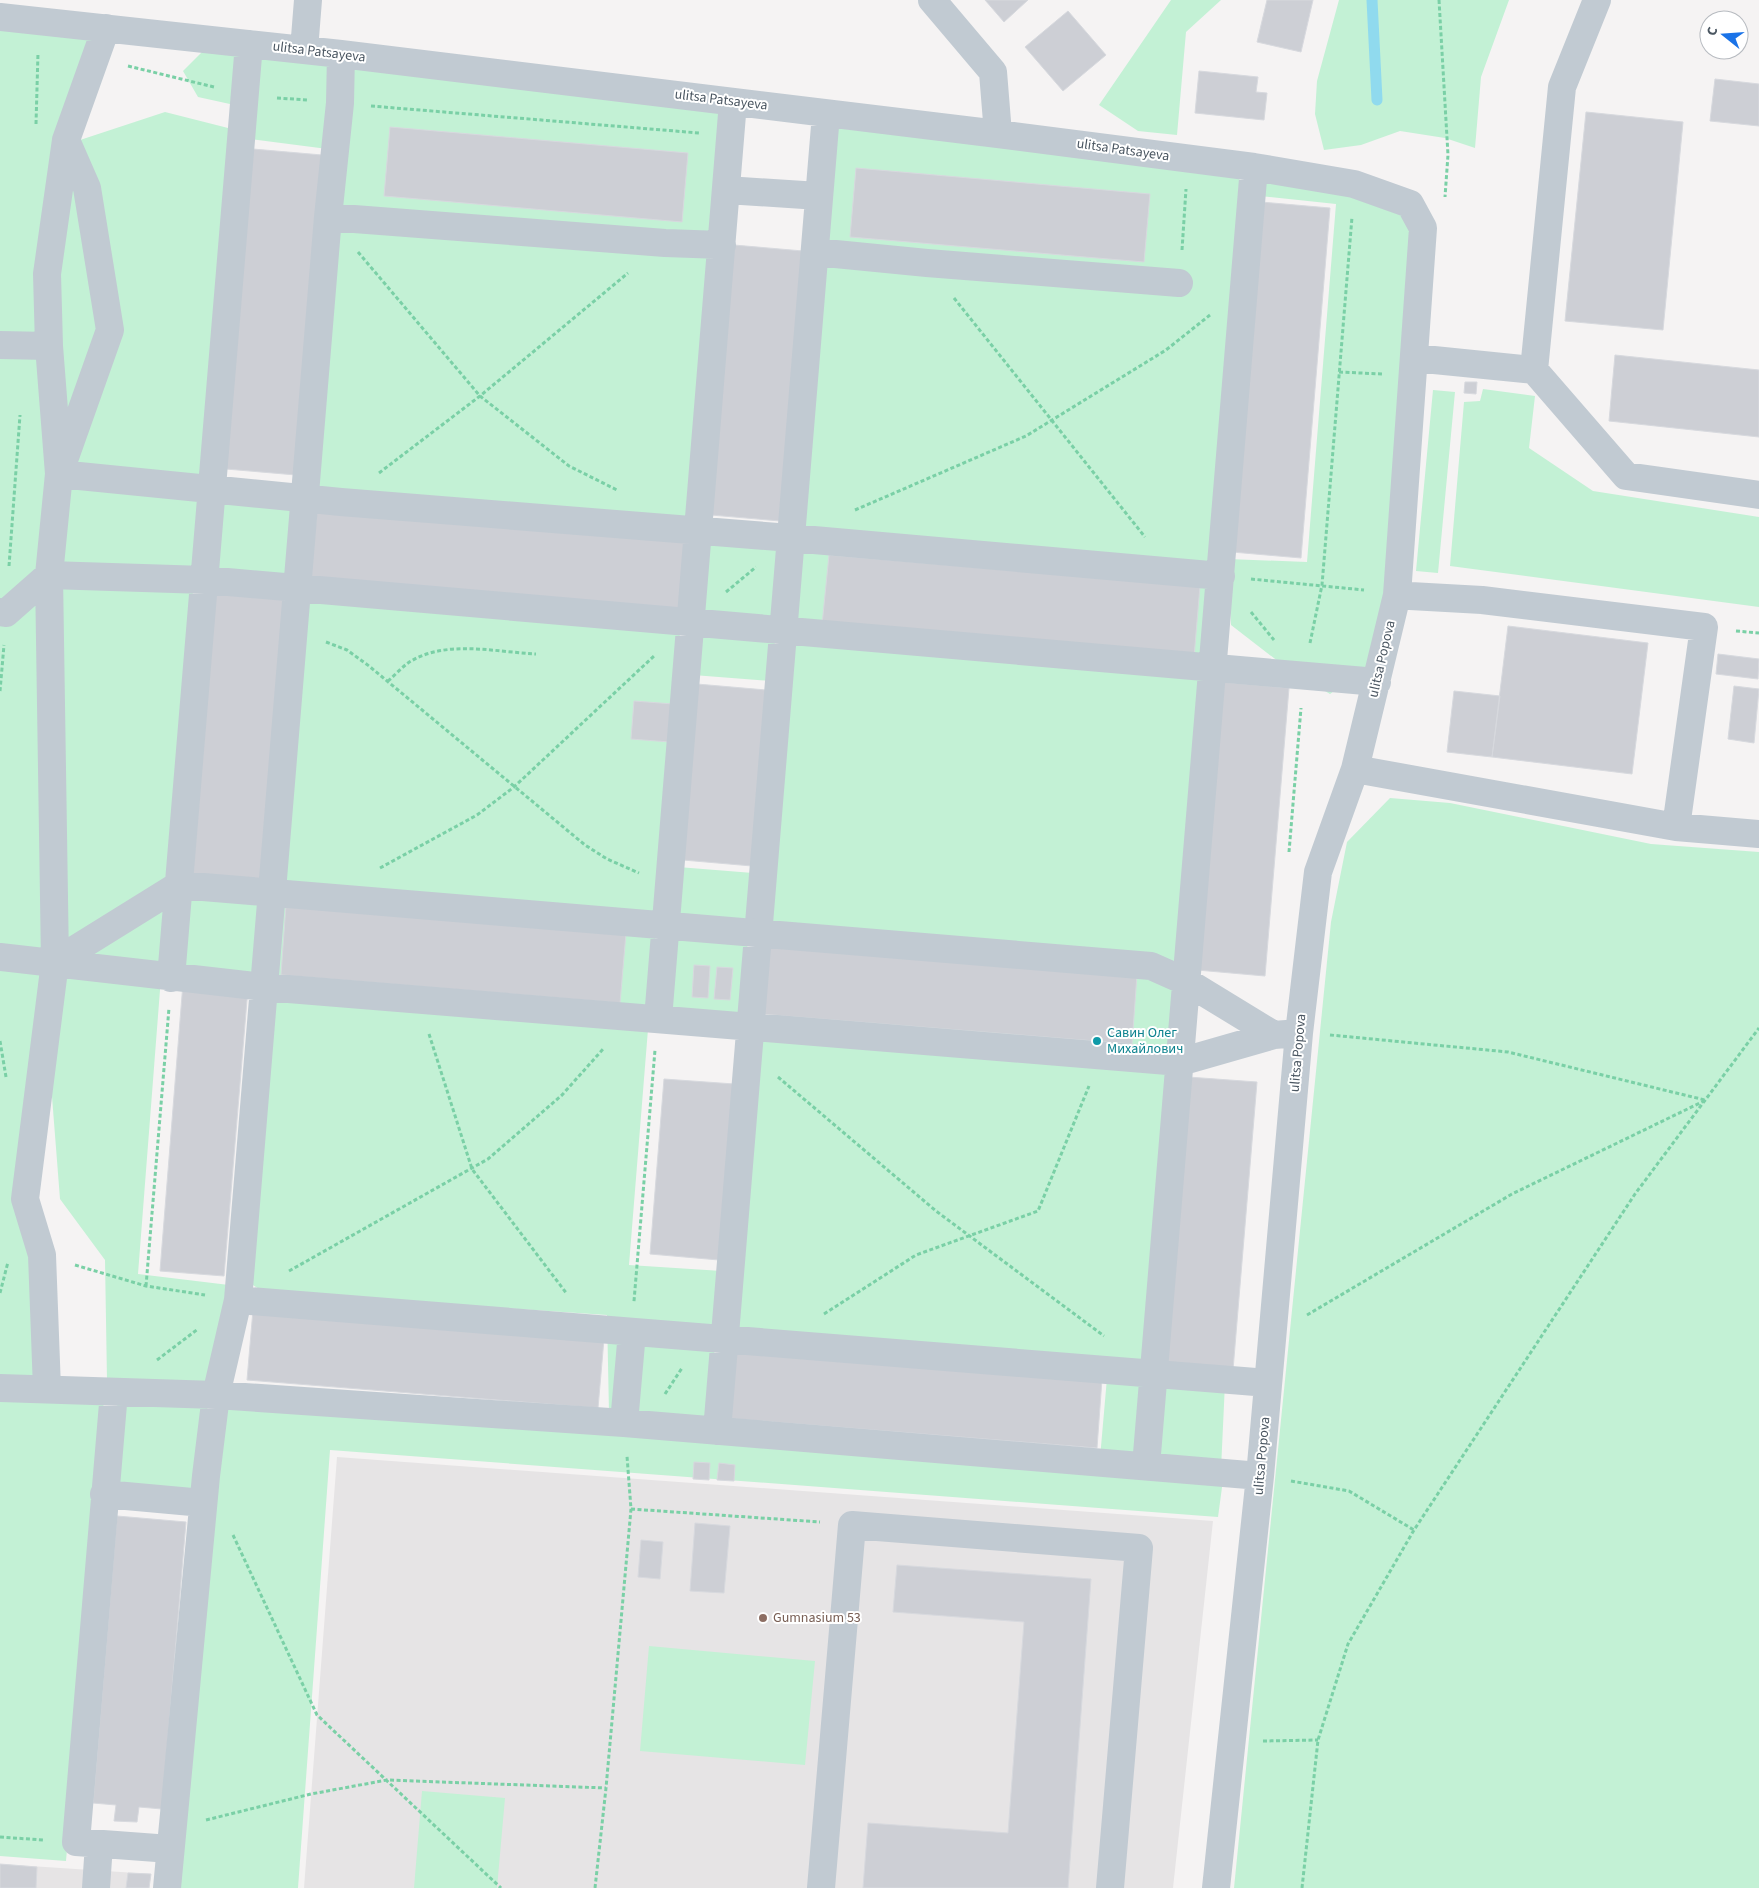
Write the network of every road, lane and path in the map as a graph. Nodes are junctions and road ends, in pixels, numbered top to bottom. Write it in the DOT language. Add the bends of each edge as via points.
graph roads {
  1 [pos="308,0"];
  2 [pos="932,0"];
  3 [pos="1439,0"];
  4 [pos="1597,0"];
  5 [pos="36,10"];
  6 [pos="0,17"];
  7 [pos="106,28"];
  8 [pos="249,44"];
  9 [pos="304,50"];
  10 [pos="341,54"];
  11 [pos="95,57"];
  12 [pos="245,95"];
  13 [pos="733,102"];
  14 [pos="340,103"];
  15 [pos="826,114"];
  16 [pos="998,134"];
  17 [pos="731,136"];
  18 [pos="66,140"];
  19 [pos="1448,154"];
  20 [pos="1188,159"];
  21 [pos="1254,167"];
  22 [pos="1354,184"];
  23 [pos="726,190"];
  24 [pos="819,196"];
  25 [pos="328,217"];
  26 [pos="1423,228"];
  27 [pos="665,243"];
  28 [pos="722,245"];
  29 [pos="815,252"];
  30 [pos="927,263"];
  31 [pos="1179,283"];
  32 [pos="0,345"];
  33 [pos="49,346"];
  34 [pos="1414,358"];
  35 [pos="1534,370"];
  36 [pos="480,396"];
  37 [pos="59,474"];
  38 [pos="212,488"];
  39 [pos="621,492"];
  40 [pos="1759,494"];
  41 [pos="305,498"];
  42 [pos="341,502"];
  43 [pos="698,531"];
  44 [pos="791,538"];
  45 [pos="1174,572"];
  46 [pos="49,575"];
  47 [pos="1221,576"];
  48 [pos="205,580"];
  49 [pos="1322,585"];
  50 [pos="297,589"];
  51 [pos="1404,595"];
  52 [pos="0,612"];
  53 [pos="691,622"];
  54 [pos="784,629"];
  55 [pos="293,638"];
  56 [pos="536,654"];
  57 [pos="1213,667"];
  58 [pos="1303,675"];
  59 [pos="388,682"];
  60 [pos="1377,682"];
  61 [pos="1355,769"];
  62 [pos="1676,827"];
  63 [pos="1759,834"];
  64 [pos="669,882"];
  65 [pos="179,885"];
  66 [pos="272,894"];
  67 [pos="665,926"];
  68 [pos="758,933"];
  69 [pos="0,957"];
  70 [pos="55,962"];
  71 [pos="171,978"];
  72 [pos="1187,982"];
  73 [pos="264,987"];
  74 [pos="418,1000"];
  75 [pos="631,1018"];
  76 [pos="658,1019"];
  77 [pos="1759,1028"];
  78 [pos="1287,1034"];
  79 [pos="749,1038"];
  80 [pos="1101,1056"];
  81 [pos="1180,1062"];
  82 [pos="1705,1101"];
  83 [pos="472,1169"];
  84 [pos="969,1236"];
  85 [pos="42,1256"];
  86 [pos="281,1276"];
  87 [pos="146,1286"];
  88 [pos="569,1298"];
  89 [pos="238,1300"];
  90 [pos="199,1328"];
  91 [pos="632,1332"];
  92 [pos="1273,1335"];
  93 [pos="713,1339"];
  94 [pos="1108,1339"];
  95 [pos="777,1344"];
  96 [pos="152,1363"];
  97 [pos="1154,1374"];
  98 [pos="1268,1383"];
  99 [pos="0,1388"];
  100 [pos="47,1389"];
  101 [pos="114,1392"];
  102 [pos="216,1395"];
  103 [pos="635,1424"];
  104 [pos="717,1431"];
  105 [pos="1146,1466"];
  106 [pos="1260,1476"];
  107 [pos="104,1494"];
  108 [pos="203,1503"];
  109 [pos="631,1509"];
  110 [pos="852,1525"];
  111 [pos="230,1529"];
  112 [pos="1414,1530"];
  113 [pos="1232,1736"];
  114 [pos="1318,1740"];
  115 [pos="387,1780"];
  116 [pos="606,1788"];
  117 [pos="0,1837"];
  118 [pos="172,1839"];
  119 [pos="88,1843"];
  120 [pos="96,1888"];
  121 [pos="167,1888"];
  122 [pos="501,1888"];
  123 [pos="595,1888"];
  124 [pos="821,1888"];
  125 [pos="1110,1888"];
  126 [pos="1216,1888"];
  127 [pos="1302,1888"];
  1 -- 9 [label="street"];
  2 -- 16 [label="street" via="993,72"];
  3 -- 19 [label="path"];
  4 -- 35 [label="street" via="1562,87"];
  5 -- 6 [label="street, ulitsa Patsayeva"];
  5 -- 7 [label="street, ulitsa Patsayeva"];
  7 -- 8 [label="street, ulitsa Patsayeva"];
  7 -- 11 [label="street"];
  8 -- 9 [label="street, ulitsa Patsayeva"];
  8 -- 12 [label="street"];
  9 -- 10 [label="street, ulitsa Patsayeva"];
  10 -- 13 [label="street, ulitsa Patsayeva"];
  10 -- 14 [label="street"];
  11 -- 12 [label="path"];
  11 -- 18 [label="street"];
  12 -- 14 [label="path"];
  12 -- 38 [label="street"];
  13 -- 15 [label="street, ulitsa Patsayeva"];
  13 -- 17 [label="street"];
  14 -- 17 [label="path"];
  14 -- 25 [label="street"];
  15 -- 16 [label="street, ulitsa Patsayeva"];
  15 -- 24 [label="street"];
  16 -- 20 [label="street, ulitsa Patsayeva"];
  17 -- 23 [label="street"];
  18 -- 33 [label="street" via="47,274"];
  18 -- 37 [label="street" via="87,188 110,330"];
  20 -- 21 [label="street, ulitsa Patsayeva"];
  20 -- 31 [label="path"];
  21 -- 22 [label="street, ulitsa Patsayeva"];
  21 -- 47 [label="street"];
  22 -- 26 [label="street, ulitsa Patsayeva" via="1410,204"];
  22 -- 49 [label="path"];
  23 -- 24 [label="street"];
  23 -- 28 [label="street"];
  24 -- 29 [label="street"];
  25 -- 27 [label="street"];
  25 -- 36 [label="path"];
  25 -- 41 [label="street"];
  26 -- 34 [label="street, ulitsa Popova"];
  27 -- 28 [label="street"];
  27 -- 36 [label="path"];
  28 -- 43 [label="street"];
  29 -- 30 [label="street"];
  29 -- 44 [label="street"];
  30 -- 31 [label="street"];
  30 -- 45 [label="path"];
  32 -- 33 [label="street"];
  33 -- 37 [label="street"];
  34 -- 35 [label="street"];
  34 -- 51 [label="street, ulitsa Popova"];
  35 -- 40 [label="street" via="1626,476"];
  36 -- 39 [label="path" via="569,466"];
  36 -- 42 [label="path"];
  37 -- 38 [label="street"];
  37 -- 46 [label="street"];
  38 -- 41 [label="street"];
  38 -- 48 [label="street"];
  41 -- 42 [label="street"];
  41 -- 50 [label="street"];
  42 -- 43 [label="street"];
  43 -- 44 [label="street"];
  43 -- 53 [label="street"];
  44 -- 45 [label="street"];
  44 -- 54 [label="street"];
  45 -- 47 [label="street"];
  46 -- 48 [label="street"];
  46 -- 52 [label="street" via="6,613"];
  46 -- 70 [label="street"];
  47 -- 49 [label="path"];
  47 -- 57 [label="street"];
  47 -- 58 [label="path"];
  48 -- 50 [label="street"];
  48 -- 65 [label="street"];
  49 -- 51 [label="path"];
  49 -- 58 [label="path"];
  50 -- 53 [label="street"];
  50 -- 55 [label="street"];
  51 -- 60 [label="street, ulitsa Popova"];
  51 -- 62 [label="street" via="1482,600 1704,627"];
  53 -- 54 [label="street"];
  53 -- 64 [label="street"];
  54 -- 57 [label="street"];
  54 -- 68 [label="street"];
  55 -- 59 [label="path" via="321,640 347,650"];
  55 -- 66 [label="street"];
  56 -- 59 [label="path" via="453,649 434,652 408,664"];
  57 -- 58 [label="street"];
  57 -- 72 [label="street"];
  58 -- 60 [label="street"];
  59 -- 64 [label="path" via="585,845 634,872"];
  60 -- 61 [label="street, ulitsa Popova"];
  61 -- 62 [label="street"];
  61 -- 78 [label="street, ulitsa Popova" via="1318,872"];
  62 -- 63 [label="street"];
  64 -- 67 [label="street"];
  65 -- 66 [label="street"];
  65 -- 70 [label="street"];
  65 -- 71 [label="street"];
  66 -- 67 [label="street"];
  66 -- 73 [label="street"];
  67 -- 68 [label="street"];
  67 -- 76 [label="street"];
  68 -- 72 [label="street" via="1151,966"];
  68 -- 79 [label="street"];
  69 -- 70 [label="street"];
  70 -- 71 [label="street"];
  70 -- 85 [label="street" via="25,1199"];
  71 -- 73 [label="street"];
  71 -- 87 [label="path"];
  72 -- 78 [label="street"];
  72 -- 81 [label="street"];
  73 -- 74 [label="street"];
  73 -- 89 [label="street"];
  74 -- 75 [label="street"];
  74 -- 83 [label="path"];
  75 -- 76 [label="street"];
  75 -- 83 [label="path" via="562,1095"];
  76 -- 79 [label="street"];
  76 -- 91 [label="path"];
  77 -- 82 [label="path"];
  78 -- 81 [label="street"];
  78 -- 82 [label="path" via="1508,1052"];
  78 -- 92 [label="street, ulitsa Popova"];
  79 -- 80 [label="street"];
  79 -- 84 [label="path" via="936,1211"];
  79 -- 93 [label="street"];
  80 -- 81 [label="street"];
  80 -- 84 [label="path" via="1038,1211"];
  81 -- 97 [label="street"];
  82 -- 92 [label="path" via="1512,1194"];
  82 -- 112 [label="path" via="1635,1194"];
  83 -- 86 [label="path"];
  83 -- 88 [label="path"];
  84 -- 94 [label="path"];
  84 -- 95 [label="path" via="916,1255"];
  85 -- 87 [label="path"];
  85 -- 100 [label="street"];
  87 -- 89 [label="path"];
  89 -- 91 [label="street"];
  89 -- 102 [label="street"];
  90 -- 96 [label="path"];
  91 -- 93 [label="street"];
  91 -- 103 [label="street"];
  92 -- 98 [label="street, ulitsa Popova"];
  93 -- 95 [label="street"];
  93 -- 103 [label="path"];
  93 -- 104 [label="street"];
  95 -- 97 [label="street"];
  97 -- 98 [label="street"];
  97 -- 105 [label="street"];
  98 -- 106 [label="street, ulitsa Popova"];
  99 -- 100 [label="street"];
  100 -- 101 [label="street"];
  101 -- 102 [label="street"];
  101 -- 107 [label="street"];
  102 -- 103 [label="street"];
  102 -- 108 [label="street"];
  103 -- 104 [label="street"];
  103 -- 109 [label="path"];
  104 -- 105 [label="street"];
  105 -- 106 [label="street"];
  106 -- 112 [label="path" via="1349,1491"];
  106 -- 113 [label="street, ulitsa Popova"];
  107 -- 108 [label="street"];
  107 -- 119 [label="street"];
  108 -- 118 [label="street"];
  109 -- 110 [label="path"];
  109 -- 116 [label="path"];
  110 -- 124 [label="street"];
  110 -- 125 [label="street" via="1139,1548"];
  111 -- 115 [label="path" via="317,1714"];
  112 -- 114 [label="path" via="1348,1644"];
  113 -- 114 [label="path" via="1262,1741"];
  113 -- 126 [label="street, ulitsa Popova"];
  114 -- 127 [label="path"];
  115 -- 116 [label="path"];
  115 -- 118 [label="path" via="311,1794"];
  115 -- 122 [label="path"];
  116 -- 123 [label="path"];
  117 -- 119 [label="path"];
  118 -- 119 [label="street"];
  118 -- 121 [label="street"];
  119 -- 120 [label="street"];
}
